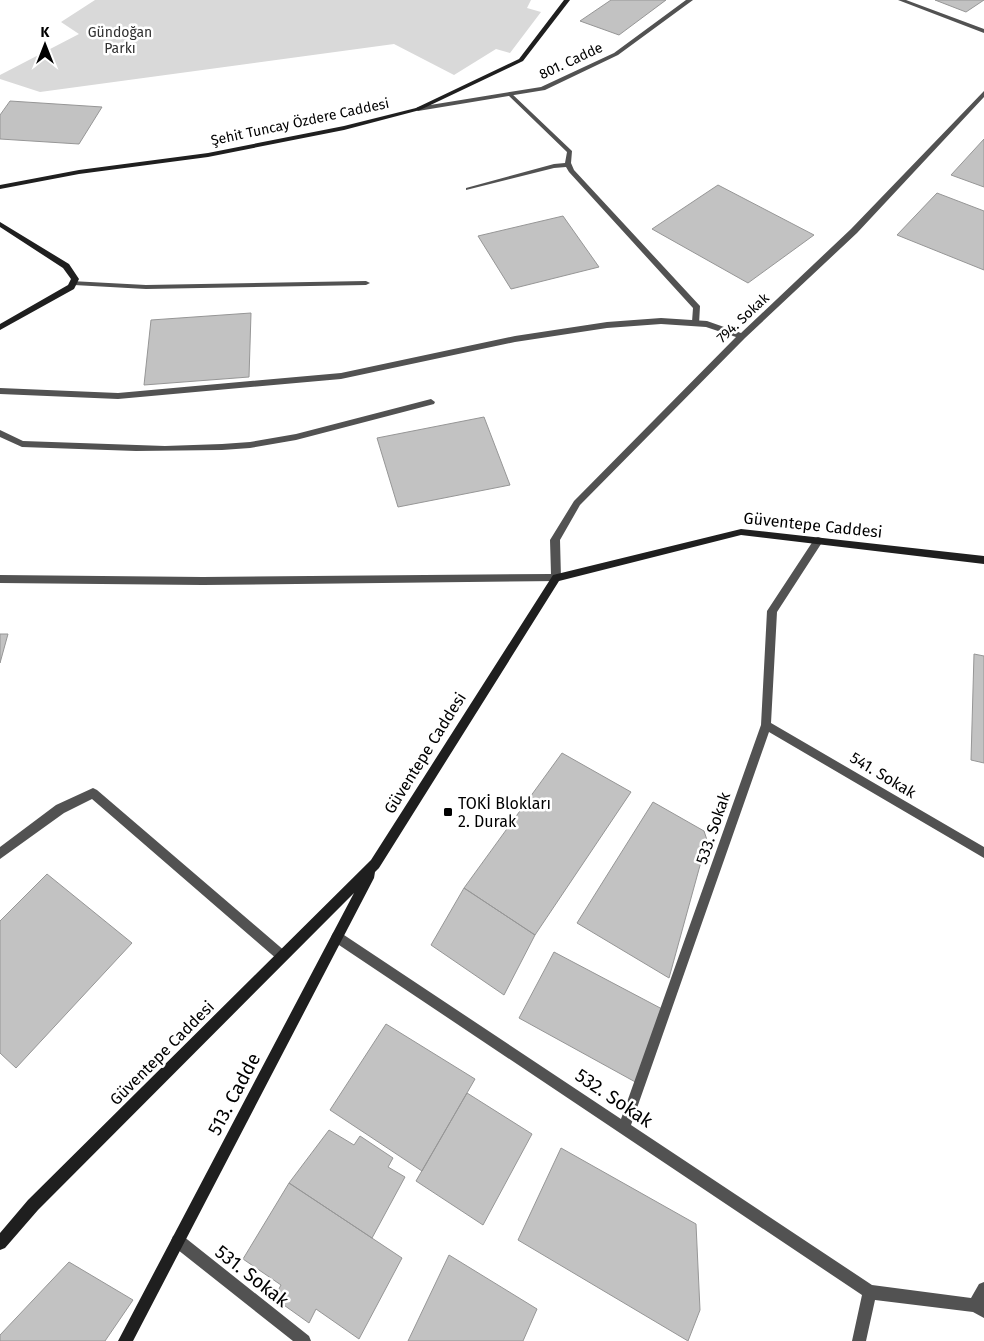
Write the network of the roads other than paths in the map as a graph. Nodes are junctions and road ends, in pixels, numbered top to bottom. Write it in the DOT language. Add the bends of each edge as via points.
graph roads {
  1 [pos="567,0"];
  2 [pos="690,0"];
  3 [pos="901,0"];
  4 [pos="984,31"];
  5 [pos="510,94"];
  6 [pos="984,94"];
  7 [pos="418,109"];
  8 [pos="568,165"];
  9 [pos="0,187"];
  10 [pos="468,189"];
  11 [pos="0,224"];
  12 [pos="74,283"];
  13 [pos="366,283"];
  14 [pos="696,322"];
  15 [pos="0,327"];
  16 [pos="742,336"];
  17 [pos="0,391"];
  18 [pos="431,402"];
  19 [pos="0,433"];
  20 [pos="818,541"];
  21 [pos="984,560"];
  22 [pos="556,578"];
  23 [pos="0,579"];
  24 [pos="766,725"];
  25 [pos="984,853"];
  26 [pos="0,854"];
  27 [pos="375,864"];
  28 [pos="337,937"];
  29 [pos="282,956"];
  30 [pos="624,1128"];
  31 [pos="178,1241"];
  32 [pos="0,1243"];
  33 [pos="984,1288"];
  34 [pos="870,1292"];
  35 [pos="980,1308"];
  36 [pos="125,1341"];
  37 [pos="304,1341"];
  38 [pos="859,1341"];
  1 -- 7 [label="street, Şehit Tuncay Özdere Caddesi" via="522,60"];
  2 -- 5 [label="street, 801. Cadde" via="616,54 543,89"];
  3 -- 4 [label="street"];
  5 -- 7 [label="street, 801. Cadde"];
  5 -- 8 [label="street" via="570,152"];
  6 -- 16 [label="street, 794. Sokak" via="854,231"];
  7 -- 9 [label="street, Şehit Tuncay Özdere Caddesi" via="344,128 208,155 79,172"];
  8 -- 10 [label="street"];
  8 -- 14 [label="street" via="697,308"];
  11 -- 12 [label="street" via="66,266 75,276"];
  12 -- 13 [label="street" via="146,287"];
  12 -- 15 [label="street"];
  14 -- 16 [label="street"];
  14 -- 17 [label="street" via="661,321 579,329 515,339 341,376 118,396"];
  16 -- 22 [label="street, 794. Sokak" via="577,502 555,540"];
  18 -- 19 [label="street" via="330,429 252,444 206,448 22,444"];
  20 -- 21 [label="street, Güventepe Caddesi"];
  20 -- 22 [label="street, Güventepe Caddesi" via="741,532"];
  20 -- 24 [label="street, 533. Sokak" via="772,611"];
  22 -- 23 [label="street"];
  22 -- 27 [label="street, Güventepe Caddesi"];
  24 -- 25 [label="street, 541. Sokak"];
  24 -- 30 [label="street, 533. Sokak"];
  26 -- 29 [label="street" via="60,809 93,793"];
  27 -- 28 [label="street, 513. Cadde"];
  27 -- 29 [label="street, Güventepe Caddesi"];
  28 -- 30 [label="street, 532. Sokak"];
  28 -- 31 [label="street, 513. Cadde"];
  29 -- 32 [label="street, Güventepe Caddesi" via="33,1205"];
  30 -- 34 [label="street, 532. Sokak"];
  31 -- 36 [label="street, 513. Cadde"];
  31 -- 37 [label="street, 531. Sokak"];
  33 -- 35 [label="street"];
  34 -- 35 [label="street"];
  34 -- 38 [label="street"];
}
